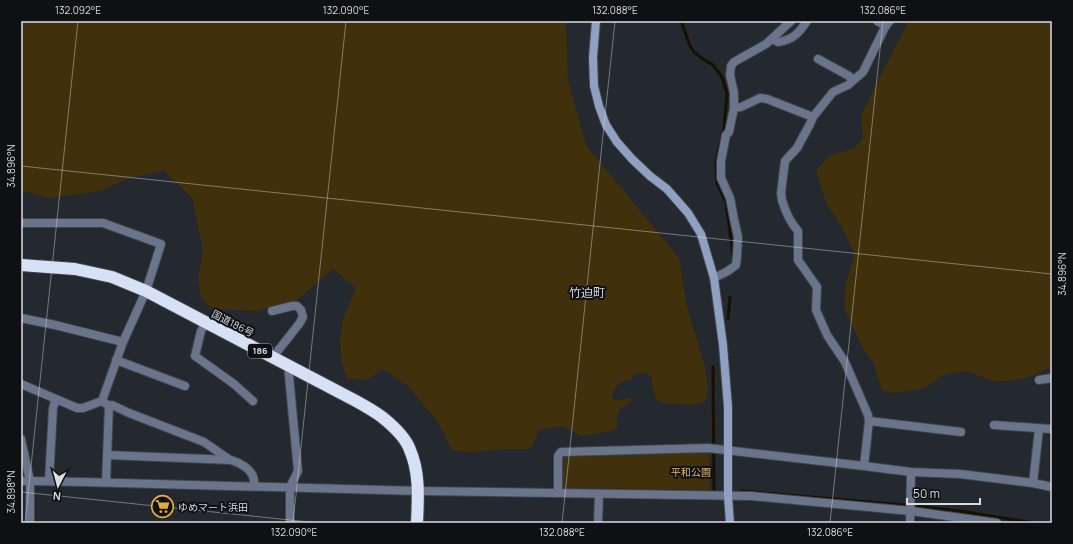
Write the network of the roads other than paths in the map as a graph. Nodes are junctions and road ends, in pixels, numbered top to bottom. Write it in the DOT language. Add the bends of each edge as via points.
graph roads {
  1 [pos="596,21"];
  2 [pos="791,21"];
  3 [pos="807,21"];
  4 [pos="877,21"];
  5 [pos="888,23"];
  6 [pos="772,39"];
  7 [pos="818,59"];
  8 [pos="853,80"];
  9 [pos="734,108"];
  10 [pos="813,117"];
  11 [pos="21,223"];
  12 [pos="21,265"];
  13 [pos="714,278"];
  14 [pos="146,291"];
  15 [pos="272,311"];
  16 [pos="21,318"];
  17 [pos="206,323"];
  18 [pos="123,342"];
  19 [pos="273,358"];
  20 [pos="116,360"];
  21 [pos="288,365"];
  22 [pos="1052,378"];
  23 [pos="1039,380"];
  24 [pos="21,384"];
  25 [pos="184,386"];
  26 [pos="56,399"];
  27 [pos="253,401"];
  28 [pos="106,404"];
  29 [pos="869,421"];
  30 [pos="994,425"];
  31 [pos="1039,429"];
  32 [pos="1051,430"];
  33 [pos="961,432"];
  34 [pos="21,439"];
  35 [pos="728,450"];
  36 [pos="107,455"];
  37 [pos="231,460"];
  38 [pos="864,466"];
  39 [pos="912,472"];
  40 [pos="25,481"];
  41 [pos="49,481"];
  42 [pos="106,482"];
  43 [pos="1033,484"];
  44 [pos="254,486"];
  45 [pos="290,487"];
  46 [pos="1052,487"];
  47 [pos="419,491"];
  48 [pos="558,493"];
  49 [pos="599,494"];
  50 [pos="728,496"];
  51 [pos="911,511"];
  52 [pos="30,523"];
  53 [pos="290,523"];
  54 [pos="417,523"];
  55 [pos="598,523"];
  56 [pos="730,523"];
  57 [pos="910,523"];
  58 [pos="997,523"];
  1 -- 13 [label="street" via="594,86 606,124 632,159 667,189 688,213 701,234"];
  2 -- 6 [label="street"];
  3 -- 6 [label="street" via="789,40 778,42"];
  4 -- 5 [label="street"];
  5 -- 8 [label="street" via="863,72"];
  6 -- 9 [label="street" via="731,66"];
  7 -- 8 [label="street"];
  8 -- 10 [label="street" via="833,92"];
  9 -- 10 [label="street" via="760,98"];
  9 -- 13 [label="street" via="720,161 721,178 730,198 738,237 737,256 736,264"];
  10 -- 29 [label="street" via="797,148 785,161 782,200 789,218 798,231 798,260 817,287 816,310 827,335 844,362"];
  11 -- 14 [label="street" via="103,223 161,244"];
  12 -- 14 [label="highway, 国道186号 / 186" via="75,269 112,277"];
  13 -- 35 [label="street" via="723,345 728,407"];
  14 -- 17 [label="highway, 国道186号 / 186"];
  14 -- 18 [label="street"];
  15 -- 19 [label="street" via="297,306 303,317"];
  16 -- 18 [label="street"];
  17 -- 19 [label="highway, 国道186号 / 186"];
  17 -- 27 [label="street" via="195,356"];
  18 -- 20 [label="street"];
  19 -- 21 [label="highway, 国道186号 / 186"];
  20 -- 25 [label="street"];
  20 -- 28 [label="street"];
  21 -- 45 [label="street" via="298,471"];
  21 -- 47 [label="highway, 国道186号 / 186" via="356,401 398,432 410,449 416,467"];
  22 -- 23 [label="street"];
  24 -- 26 [label="street"];
  26 -- 28 [label="street" via="76,408"];
  26 -- 41 [label="street" via="53,408"];
  28 -- 36 [label="street"];
  28 -- 37 [label="street" via="204,442"];
  29 -- 33 [label="street"];
  29 -- 38 [label="street"];
  30 -- 31 [label="street"];
  31 -- 32 [label="street"];
  31 -- 43 [label="street"];
  34 -- 40 [label="street"];
  35 -- 38 [label="street"];
  35 -- 48 [label="street" via="708,448 561,452 558,456"];
  35 -- 50 [label="street"];
  36 -- 37 [label="street"];
  36 -- 42 [label="street"];
  37 -- 44 [label="street" via="246,466 253,477"];
  38 -- 39 [label="street"];
  39 -- 43 [label="street" via="960,474"];
  39 -- 51 [label="street"];
  40 -- 41 [label="street"];
  40 -- 52 [label="street"];
  41 -- 42 [label="street"];
  42 -- 44 [label="street"];
  43 -- 46 [label="street"];
  44 -- 45 [label="street"];
  45 -- 47 [label="street"];
  45 -- 53 [label="street"];
  47 -- 48 [label="street"];
  47 -- 54 [label="highway, 国道186号 / 186"];
  48 -- 49 [label="street"];
  49 -- 50 [label="street"];
  49 -- 55 [label="street"];
  50 -- 51 [label="street"];
  50 -- 56 [label="street"];
  51 -- 57 [label="street"];
  51 -- 58 [label="street"];
}
